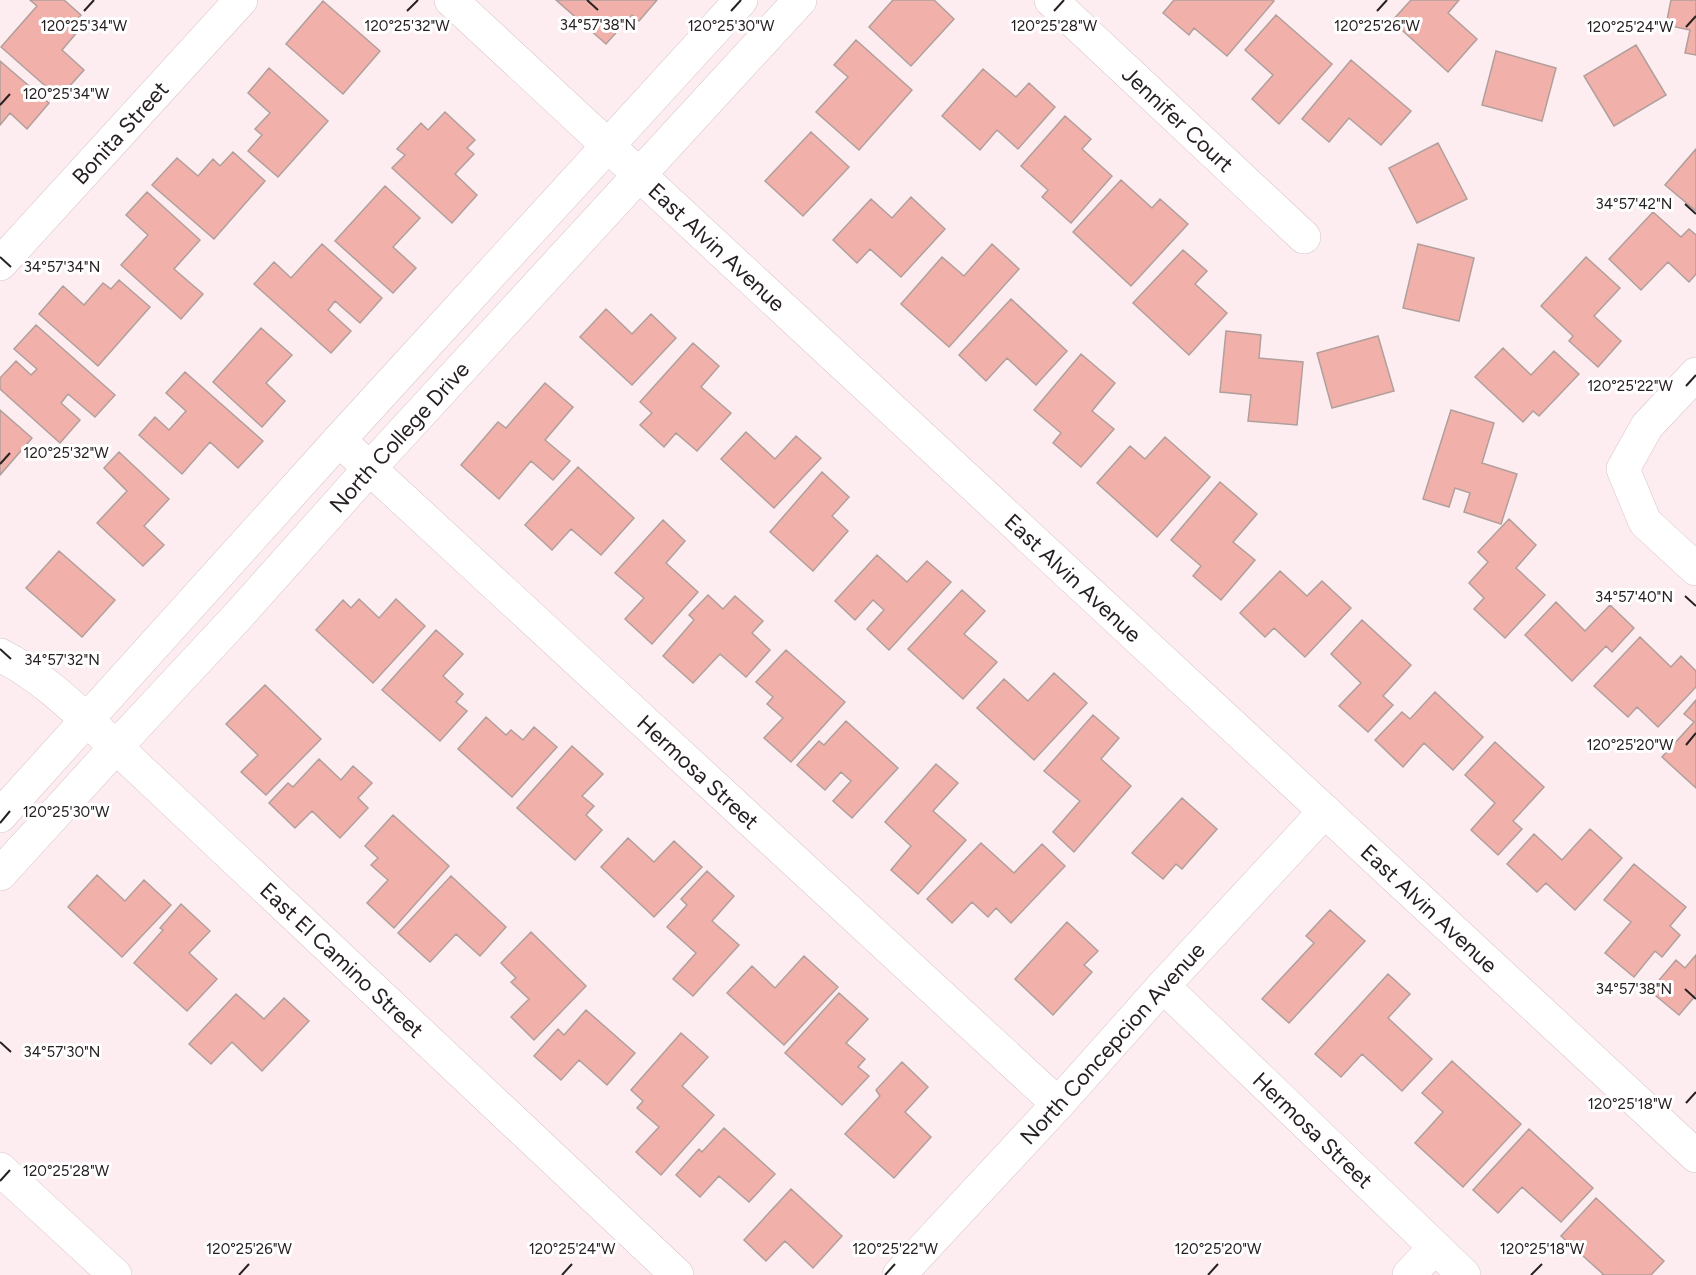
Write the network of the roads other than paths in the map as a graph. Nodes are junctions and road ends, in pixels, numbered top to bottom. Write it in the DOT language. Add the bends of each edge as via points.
graph roads {
  1 [pos="241,0"];
  2 [pos="451,0"];
  3 [pos="741,0"];
  4 [pos="800,0"];
  5 [pos="1051,0"];
  6 [pos="608,145"];
  7 [pos="639,174"];
  8 [pos="1304,237"];
  9 [pos="0,264"];
  10 [pos="1696,374"];
  11 [pos="339,440"];
  12 [pos="370,468"];
  13 [pos="1696,569"];
  14 [pos="0,655"];
  15 [pos="87,720"];
  16 [pos="116,747"];
  17 [pos="1325,811"];
  18 [pos="0,816"];
  19 [pos="0,874"];
  20 [pos="1163,986"];
  21 [pos="1058,1104"];
  22 [pos="1693,1147"];
  23 [pos="0,1169"];
  24 [pos="1435,1247"];
  25 [pos="115,1275"];
  26 [pos="677,1275"];
  27 [pos="899,1275"];
  28 [pos="1409,1275"];
  29 [pos="1464,1275"];
  1 -- 9 [label="street, Bonita Street"];
  2 -- 6 [label="street, East Alvin Avenue"];
  3 -- 6 [label="street, North College Drive"];
  4 -- 7 [label="street, North College Drive"];
  5 -- 8 [label="street, Jennifer Court"];
  6 -- 7 [label="street, East Alvin Avenue"];
  6 -- 11 [label="street, North College Drive"];
  7 -- 12 [label="street, North College Drive"];
  7 -- 17 [label="street, East Alvin Avenue"];
  10 -- 13 [label="street" via="1647,426 1623,469 1645,522"];
  11 -- 12 [label="street, Hermosa Street"];
  11 -- 15 [label="street, North College Drive"];
  12 -- 16 [label="street, North College Drive"];
  12 -- 21 [label="street, Hermosa Street"];
  14 -- 15 [label="street, East El Camino Street" via="46,685"];
  15 -- 16 [label="street, East El Camino Street"];
  15 -- 18 [label="street, North College Drive"];
  16 -- 19 [label="street, North College Drive"];
  16 -- 26 [label="street, East El Camino Street"];
  17 -- 20 [label="street, North Concepcion Avenue"];
  17 -- 22 [label="street, East Alvin Avenue"];
  20 -- 21 [label="street, North Concepcion Avenue"];
  20 -- 24 [label="street, Hermosa Street"];
  21 -- 27 [label="street, North Concepcion Avenue"];
  23 -- 25 [label="street"];
  24 -- 28 [label="street"];
  24 -- 29 [label="street, Hermosa Street"];
}
